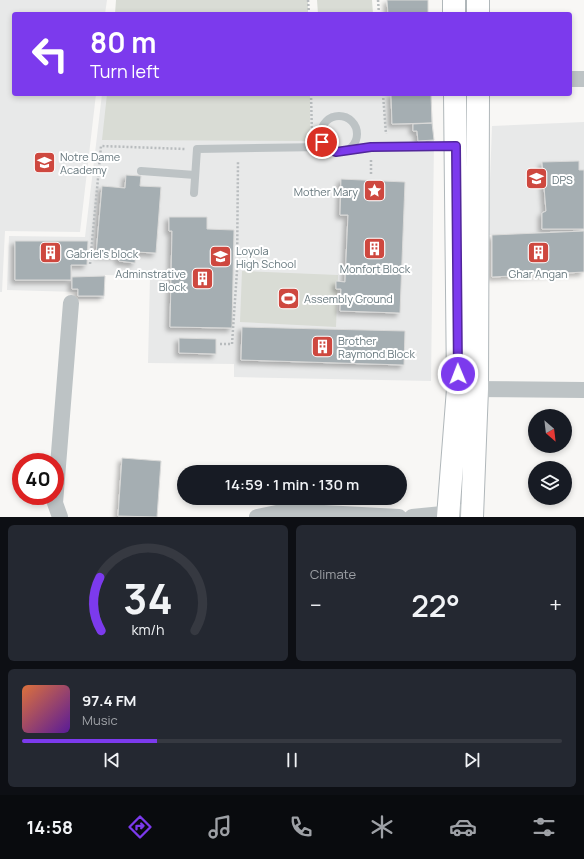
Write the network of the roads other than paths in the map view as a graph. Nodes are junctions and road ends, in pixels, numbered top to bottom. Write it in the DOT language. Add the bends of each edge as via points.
graph roads {
  1 [pos="454,0"];
  2 [pos="478,0"];
  3 [pos="454,12"];
  4 [pos="478,12"];
  5 [pos="572,79"];
  6 [pos="584,79"];
  7 [pos="455,96"];
  8 [pos="478,96"];
  9 [pos="456,146"];
  10 [pos="325,147"];
  11 [pos="349,150"];
  12 [pos="141,172"];
  13 [pos="195,175"];
  14 [pos="477,182"];
  15 [pos="456,183"];
  16 [pos="194,193"];
  17 [pos="467,289"];
  18 [pos="71,303"];
  19 [pos="467,389"];
  20 [pos="584,390"];
  21 [pos="472,514"];
  22 [pos="448,515"];
  23 [pos="60,517"];
  24 [pos="257,517"];
  25 [pos="399,517"];
  26 [pos="412,517"];
  1 -- 3 [label="street"];
  2 -- 4 [label="street"];
  5 -- 6 [label="street"];
  7 -- 9 [label="street"];
  8 -- 14 [label="street"];
  9 -- 11 [label="lane"];
  9 -- 15 [label="street"];
  10 -- 11 [label="lane" via="336,152"];
  10 -- 11 [label="lane" via="320,136 323,124 332,117 343,116 352,122 357,133"];
  10 -- 13 [label="lane" via="197,149"];
  12 -- 13 [label="lane"];
  13 -- 16 [label="lane"];
  14 -- 15 [label="street"];
  14 -- 17 [label="street"];
  15 -- 17 [label="street"];
  17 -- 19 [label="street"];
  18 -- 23 [label="street" via="55,503"];
  19 -- 20 [label="street"];
  19 -- 21 [label="street"];
  19 -- 22 [label="street"];
  21 -- 22 [label="street"];
  22 -- 26 [label="street"];
  24 -- 25 [label="street" via="286,511"];
}
